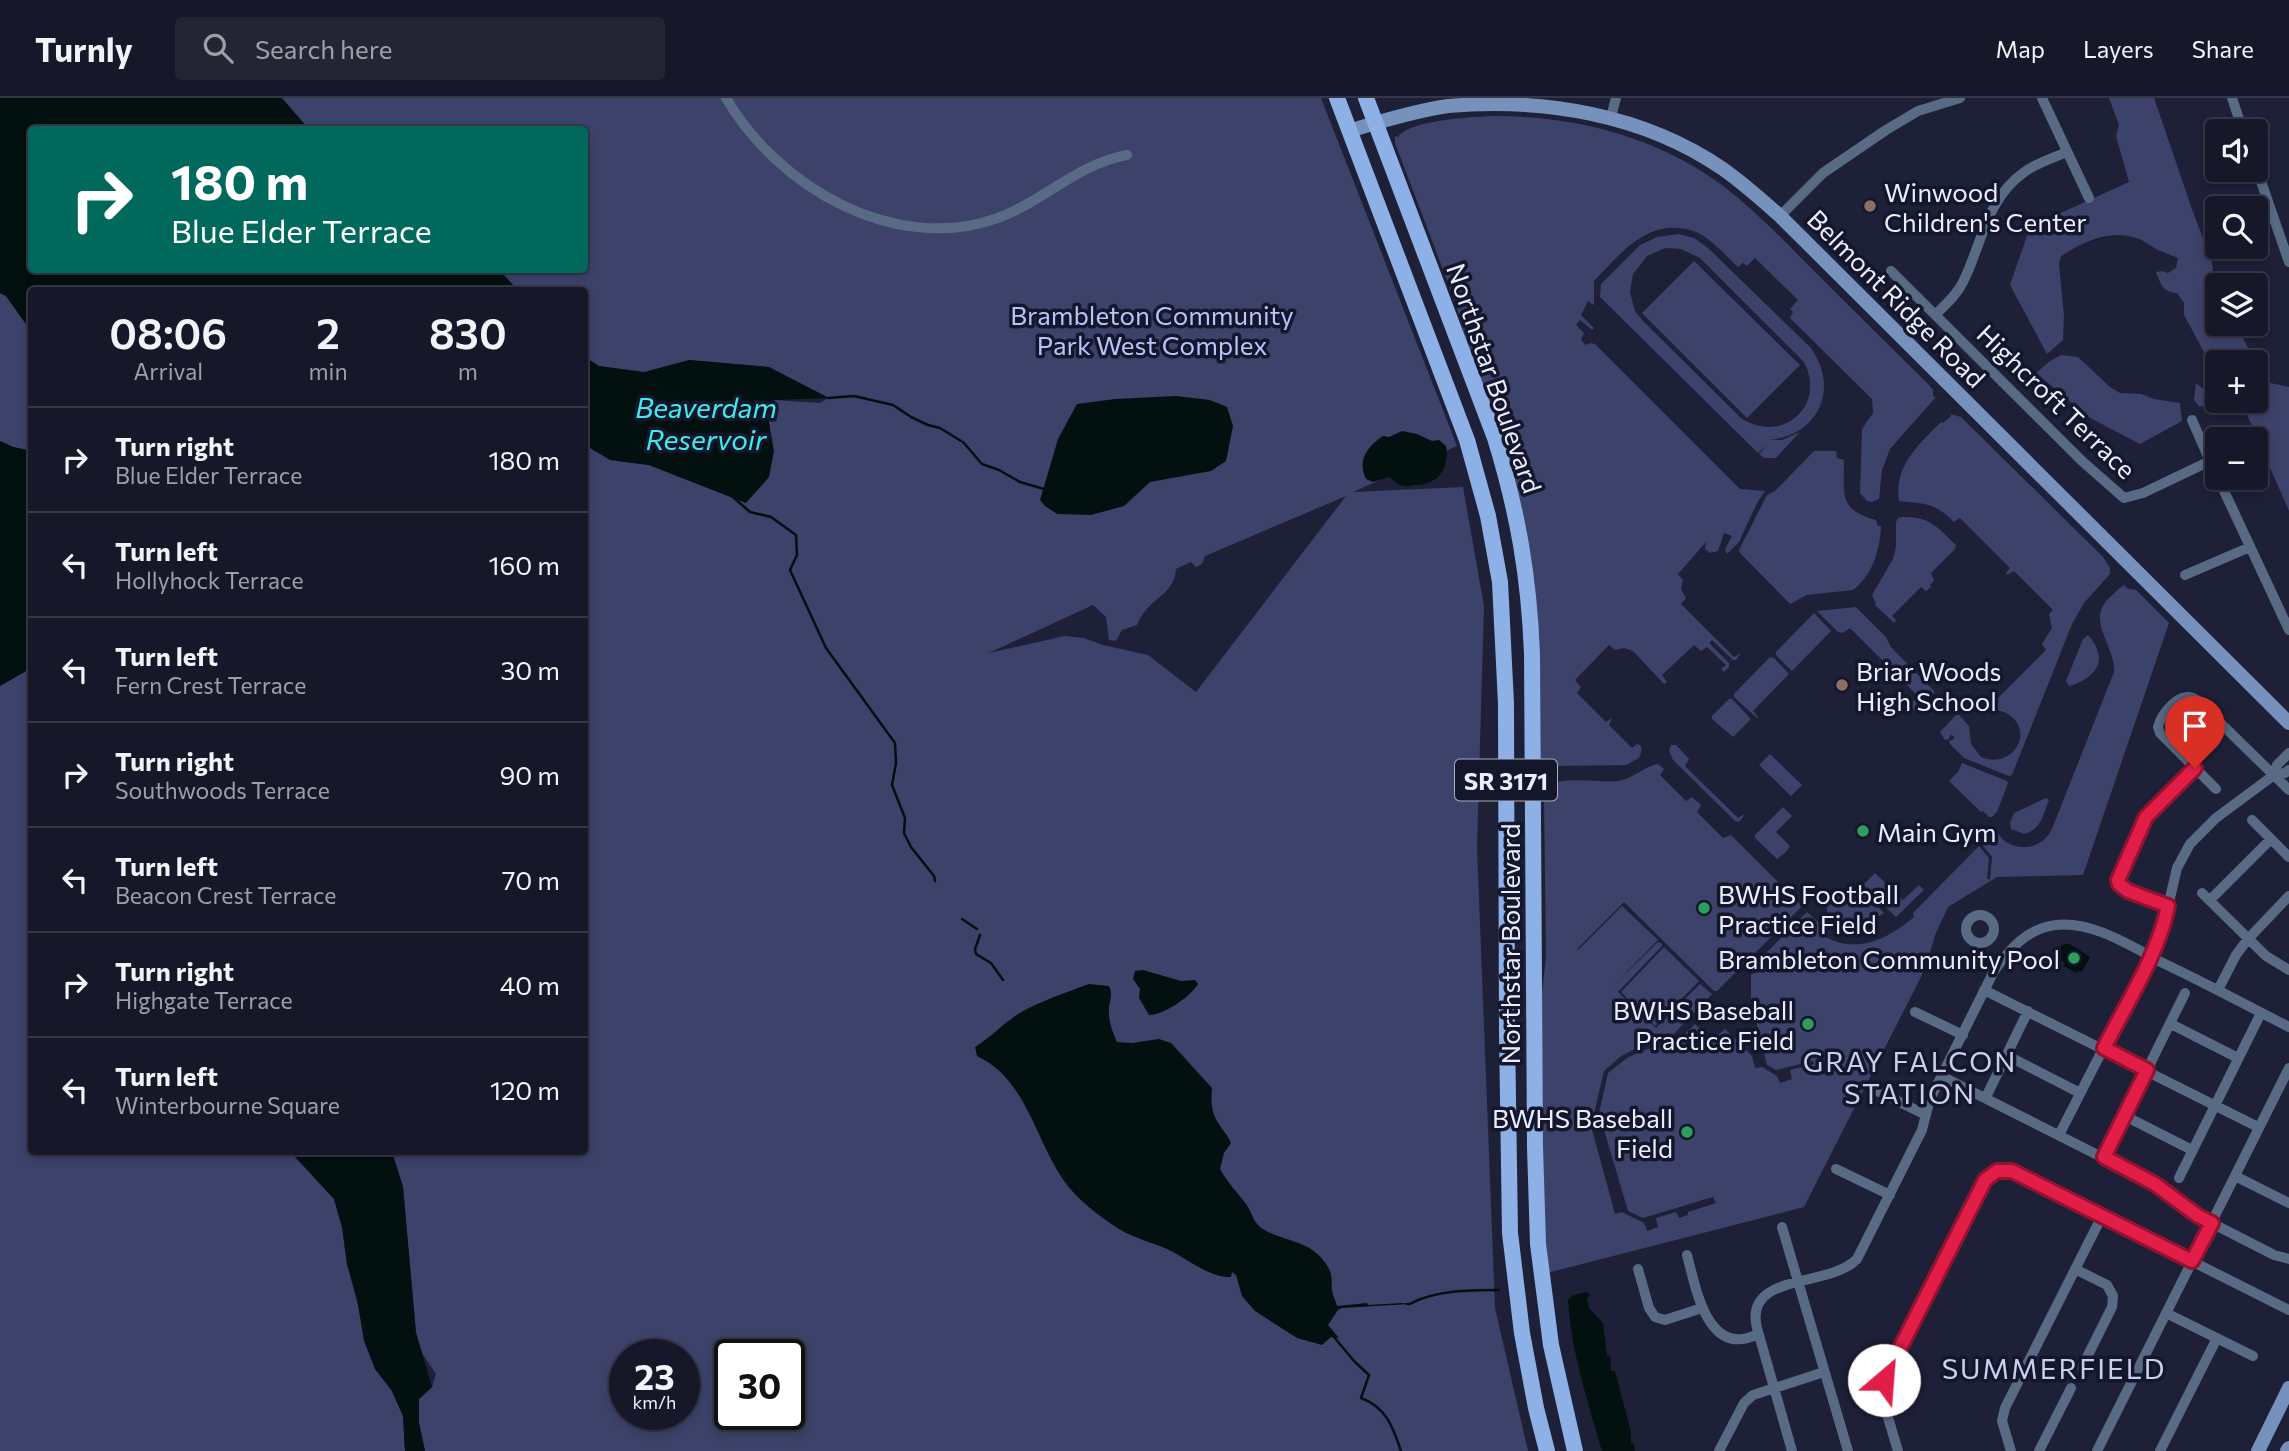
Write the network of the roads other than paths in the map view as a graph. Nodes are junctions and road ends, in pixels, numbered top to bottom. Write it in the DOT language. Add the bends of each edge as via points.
graph roads {
  1 [pos="726,98"];
  2 [pos="1337,98"];
  3 [pos="1366,98"];
  4 [pos="1616,98"];
  5 [pos="1960,98"];
  6 [pos="2042,98"];
  7 [pos="2232,98"];
  8 [pos="1925,103"];
  9 [pos="1611,117"];
  10 [pos="2240,119"];
  11 [pos="1375,123"];
  12 [pos="1349,131"];
  13 [pos="2067,152"];
  14 [pos="1127,155"];
  15 [pos="2262,182"];
  16 [pos="2089,198"];
  17 [pos="1780,216"];
  18 [pos="2289,262"];
  19 [pos="1891,271"];
  20 [pos="1935,315"];
  21 [pos="2192,420"];
  22 [pos="2205,450"];
  23 [pos="2205,463"];
  24 [pos="2223,490"];
  25 [pos="2249,547"];
  26 [pos="2185,575"];
  27 [pos="2289,630"];
  28 [pos="2289,723"];
  29 [pos="2289,754"];
  30 [pos="2195,768"];
  31 [pos="2289,770"];
  32 [pos="2274,775"];
  33 [pos="2216,789"];
  34 [pos="2289,790"];
  35 [pos="2252,820"];
  36 [pos="2271,839"];
  37 [pos="2289,857"];
  38 [pos="2289,896"];
  39 [pos="2168,906"];
  40 [pos="1990,938"];
  41 [pos="2248,939"];
  42 [pos="2006,953"];
  43 [pos="2150,957"];
  44 [pos="2288,967"];
  45 [pos="1984,990"];
  46 [pos="2218,990"];
  47 [pos="2185,993"];
  48 [pos="2028,1011"];
  49 [pos="1915,1012"];
  50 [pos="2261,1013"];
  51 [pos="2171,1024"];
  52 [pos="2289,1027"];
  53 [pos="1963,1035"];
  54 [pos="2104,1048"];
  55 [pos="2006,1055"];
  56 [pos="2238,1058"];
  57 [pos="2289,1068"];
  58 [pos="2147,1070"];
  59 [pos="1941,1076"];
  60 [pos="2286,1083"];
  61 [pos="1875,1090"];
  62 [pos="2080,1093"];
  63 [pos="1986,1097"];
  64 [pos="2215,1105"];
  65 [pos="1926,1115"];
  66 [pos="2125,1116"];
  67 [pos="2258,1127"];
  68 [pos="2059,1135"];
  69 [pos="2192,1150"];
  70 [pos="2104,1157"];
  71 [pos="1836,1169"];
  72 [pos="2235,1176"];
  73 [pos="2179,1178"];
  74 [pos="2289,1188"];
  75 [pos="1890,1195"];
  76 [pos="2286,1202"];
  77 [pos="2102,1216"];
  78 [pos="2212,1223"];
  79 [pos="1782,1227"];
  80 [pos="1687,1255"];
  81 [pos="2289,1259"];
  82 [pos="2192,1261"];
  83 [pos="1638,1269"];
  84 [pos="2075,1269"];
  85 [pos="1799,1282"];
  86 [pos="1702,1308"];
  87 [pos="2289,1310"];
  88 [pos="2166,1312"];
  89 [pos="1759,1335"];
  90 [pos="2217,1338"];
  91 [pos="2253,1356"];
  92 [pos="2082,1367"];
  93 [pos="1824,1372"];
  94 [pos="1774,1387"];
  95 [pos="2071,1388"];
  96 [pos="2289,1388"];
  97 [pos="1547,1451"];
  98 [pos="1575,1451"];
  99 [pos="1718,1451"];
  100 [pos="1792,1451"];
  101 [pos="1848,1451"];
  102 [pos="1898,1451"];
  103 [pos="2011,1451"];
  104 [pos="2039,1451"];
  105 [pos="2096,1451"];
  106 [pos="2161,1451"];
  107 [pos="2258,1451"];
  1 -- 14 [label="street" via="749,133 795,177 848,207 901,224 940,227 996,218 1090,166"];
  2 -- 12 [label="main road"];
  3 -- 11 [label="main road"];
  4 -- 9 [label="street"];
  5 -- 8 [label="street"];
  6 -- 13 [label="street"];
  7 -- 10 [label="street"];
  8 -- 17 [label="street" via="1823,173"];
  9 -- 11 [label="main road, Belmont Ridge Road" via="1568,106 1514,101 1432,108"];
  9 -- 17 [label="main road, Belmont Ridge Road" via="1701,155 1742,182"];
  11 -- 12 [label="main road, Belmont Ridge Road"];
  11 -- 98 [label="main road, Northstar Boulevard / SR 3171" via="1496,438 1524,555 1532,654 1538,1244 1553,1358"];
  12 -- 97 [label="main road, Northstar Boulevard / SR 3171" via="1467,440 1489,516 1500,582 1506,704 1510,1233 1522,1333"];
  13 -- 16 [label="street"];
  13 -- 20 [label="street" via="2023,173 2002,193 1958,292"];
  15 -- 18 [label="street"];
  17 -- 28 [label="main road, Belmont Ridge Road"];
  19 -- 20 [label="street, Highcroft Terrace"];
  20 -- 23 [label="street, Highcroft Terrace" via="2124,498"];
  21 -- 22 [label="street"];
  24 -- 25 [label="street"];
  25 -- 26 [label="street"];
  25 -- 27 [label="street"];
  29 -- 32 [label="street"];
  30 -- 32 [label="street" via="2158,727 2171,707 2186,697 2196,699"];
  30 -- 33 [label="street"];
  30 -- 39 [label="street" via="2146,817 2118,880 2128,891"];
  31 -- 32 [label="street"];
  32 -- 34 [label="street"];
  32 -- 39 [label="street" via="2216,818 2190,844 2177,868"];
  35 -- 36 [label="street"];
  36 -- 37 [label="street"];
  36 -- 41 [label="street" via="2206,897"];
  38 -- 41 [label="street"];
  39 -- 43 [label="street"];
  40 -- 42 [label="street"];
  41 -- 44 [label="street"];
  41 -- 46 [label="street"];
  42 -- 43 [label="street" via="2037,930 2065,925 2091,928"];
  42 -- 45 [label="street"];
  43 -- 46 [label="street"];
  43 -- 54 [label="street"];
  45 -- 48 [label="street"];
  45 -- 53 [label="street"];
  46 -- 50 [label="street"];
  47 -- 51 [label="street"];
  48 -- 54 [label="street"];
  48 -- 55 [label="street"];
  49 -- 53 [label="street"];
  50 -- 52 [label="street"];
  50 -- 56 [label="street"];
  51 -- 56 [label="street"];
  51 -- 58 [label="street"];
  53 -- 59 [label="street"];
  54 -- 58 [label="street"];
  54 -- 62 [label="street"];
  55 -- 62 [label="street"];
  55 -- 63 [label="street"];
  56 -- 64 [label="street"];
  57 -- 60 [label="street"];
  58 -- 64 [label="street"];
  58 -- 66 [label="street"];
  59 -- 63 [label="street"];
  59 -- 65 [label="street"];
  60 -- 67 [label="street"];
  61 -- 65 [label="street"];
  62 -- 68 [label="street"];
  63 -- 68 [label="street"];
  64 -- 67 [label="street"];
  64 -- 69 [label="street"];
  65 -- 75 [label="street"];
  66 -- 69 [label="street"];
  66 -- 70 [label="street"];
  67 -- 72 [label="street"];
  68 -- 70 [label="street"];
  69 -- 73 [label="street"];
  70 -- 78 [label="street" via="2155,1184"];
  71 -- 75 [label="street"];
  72 -- 76 [label="street"];
  72 -- 78 [label="street"];
  74 -- 76 [label="street"];
  75 -- 85 [label="street" via="1853,1264"];
  77 -- 82 [label="street"];
  77 -- 84 [label="street"];
  77 -- 102 [label="street" via="2012,1171 1997,1171 1985,1180 1881,1387"];
  78 -- 81 [label="street"];
  78 -- 82 [label="street"];
  79 -- 85 [label="street"];
  80 -- 86 [label="street"];
  82 -- 87 [label="street"];
  82 -- 88 [label="street"];
  83 -- 86 [label="street" via="1649,1308 1658,1319"];
  84 -- 92 [label="street" via="2107,1285 2113,1296"];
  84 -- 103 [label="street" via="2005,1408 2002,1422"];
  85 -- 89 [label="street" via="1760,1299 1754,1316"];
  85 -- 93 [label="street"];
  86 -- 89 [label="street" via="1715,1328 1727,1335 1740,1339"];
  88 -- 90 [label="street"];
  88 -- 105 [label="street"];
  89 -- 94 [label="street"];
  90 -- 91 [label="street"];
  90 -- 106 [label="street"];
  93 -- 94 [label="street"];
  93 -- 101 [label="street"];
  94 -- 99 [label="street" via="1747,1399"];
  94 -- 100 [label="street"];
  95 -- 104 [label="street"];
  96 -- 107 [label="main road"];
}
